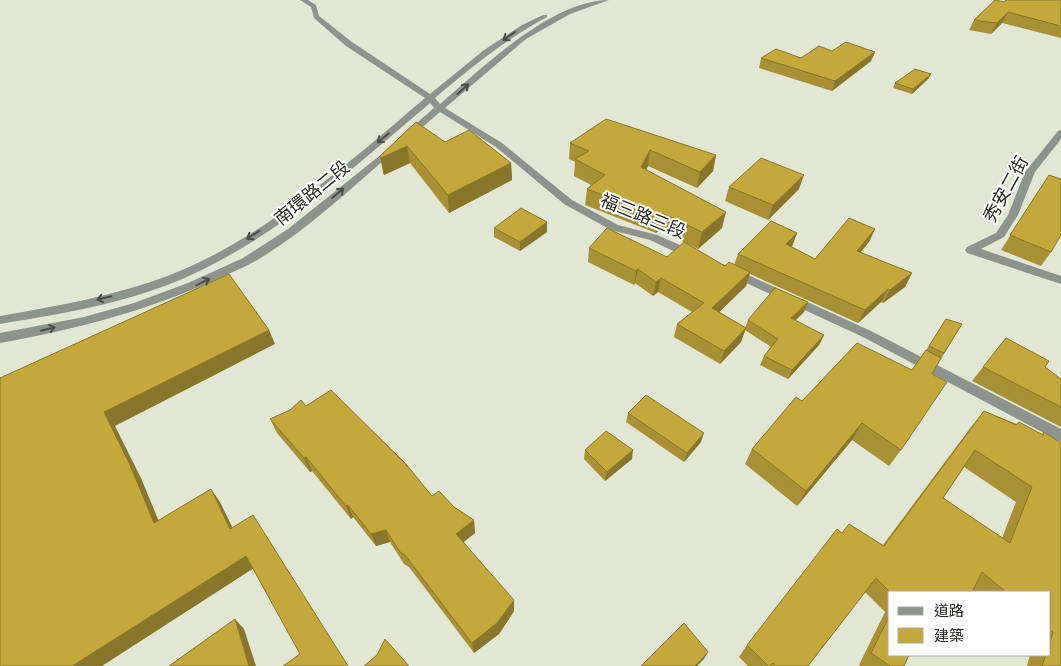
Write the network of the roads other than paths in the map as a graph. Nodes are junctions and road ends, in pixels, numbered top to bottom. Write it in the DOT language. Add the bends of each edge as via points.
graph roads {
  1 [pos="303,0"];
  2 [pos="585,0"];
  3 [pos="606,0"];
  4 [pos="431,99"];
  5 [pos="440,109"];
  6 [pos="1061,133"];
  7 [pos="700,258"];
  8 [pos="726,269"];
  9 [pos="1061,280"];
  10 [pos="0,320"];
  11 [pos="0,338"];
  12 [pos="1061,436"];
  1 -- 4 [label="street, 福三路三段" via="314,6 316,17 349,44"];
  2 -- 4 [label="street, 南環路二段, one-way" via="528,23 509,35"];
  5 -- 3 [label="street, 南環路二段, one-way" via="523,37 568,13"];
  4 -- 5 [label="street, 福三路三段"];
  4 -- 10 [label="street, 南環路二段, one-way" via="268,225 240,244 176,277 132,292 36,315"];
  5 -- 7 [label="street, 福三路三段" via="499,145 568,202 615,228 653,237"];
  11 -- 5 [label="street, 南環路二段, one-way" via="39,332 137,307 182,292 255,257 287,235"];
  6 -- 9 [label="street, 秀安二街" via="1030,172 1013,215 1000,235 971,250"];
  8 -- 12 [label="street" via="866,334"];
}
